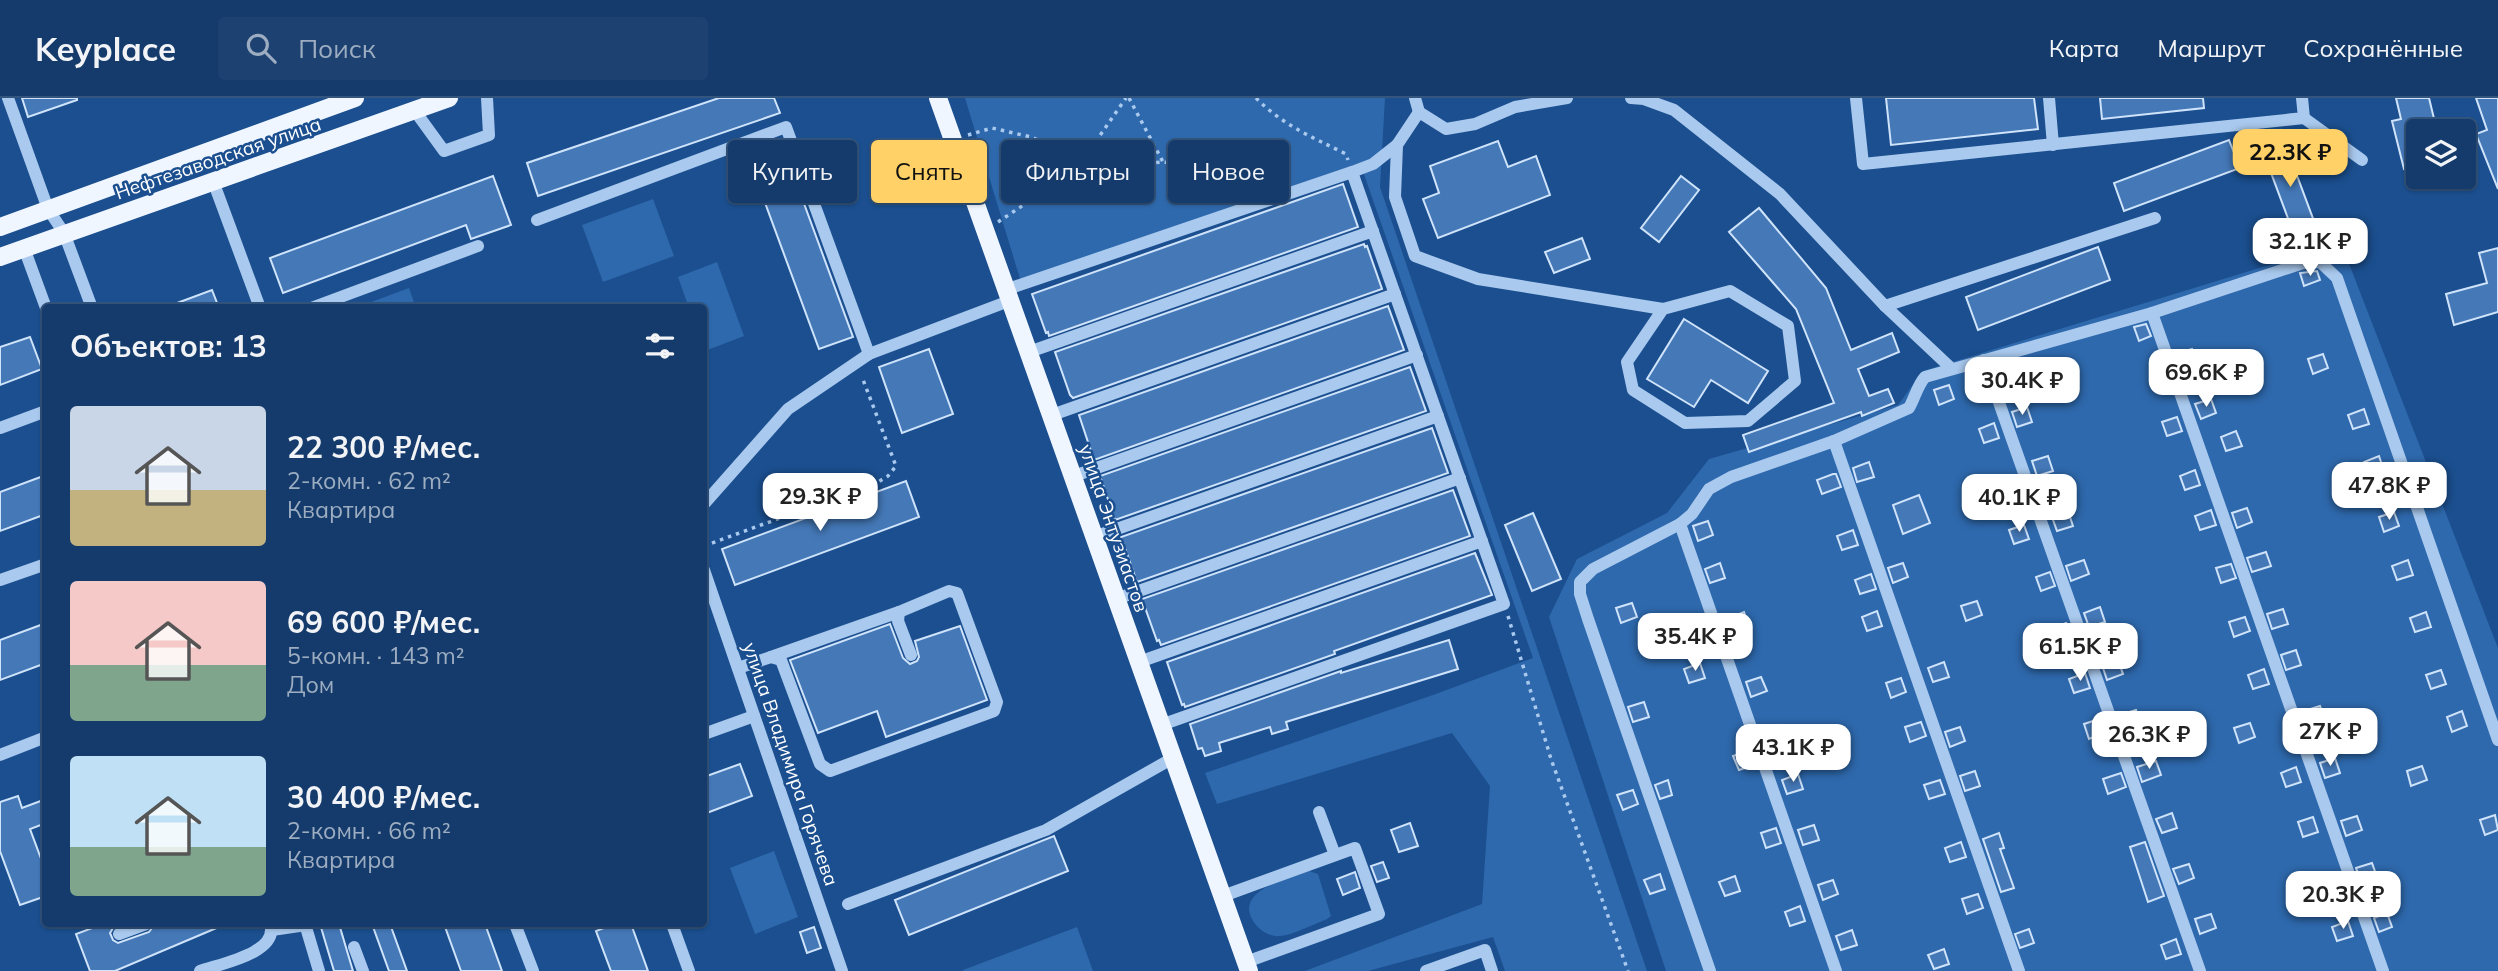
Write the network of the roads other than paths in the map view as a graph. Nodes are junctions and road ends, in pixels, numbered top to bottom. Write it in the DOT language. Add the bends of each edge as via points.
graph roads {
  1 [pos="8,98"];
  2 [pos="355,98"];
  3 [pos="449,98"];
  4 [pos="487,98"];
  5 [pos="938,98"];
  6 [pos="1415,98"];
  7 [pos="1567,98"];
  8 [pos="1631,98"];
  9 [pos="1856,98"];
  10 [pos="2049,98"];
  11 [pos="2302,98"];
  12 [pos="415,111"];
  13 [pos="1419,112"];
  14 [pos="2304,118"];
  15 [pos="1397,145"];
  16 [pos="2053,145"];
  17 [pos="2362,160"];
  18 [pos="1352,172"];
  19 [pos="213,181"];
  20 [pos="48,209"];
  21 [pos="2155,218"];
  22 [pos="537,219"];
  23 [pos="0,227"];
  24 [pos="1373,231"];
  25 [pos="64,233"];
  26 [pos="478,246"];
  27 [pos="24,248"];
  28 [pos="0,257"];
  29 [pos="1395,294"];
  30 [pos="1007,295"];
  31 [pos="45,304"];
  32 [pos="91,304"];
  33 [pos="259,304"];
  34 [pos="322,304"];
  35 [pos="1885,306"];
  36 [pos="1663,309"];
  37 [pos="2152,313"];
  38 [pos="1029,352"];
  39 [pos="869,354"];
  40 [pos="1417,355"];
  41 [pos="1984,360"];
  42 [pos="1952,369"];
  43 [pos="42,412"];
  44 [pos="1052,415"];
  45 [pos="1438,416"];
  46 [pos="0,428"];
  47 [pos="1834,441"];
  48 [pos="1074,476"];
  49 [pos="1460,478"];
  50 [pos="707,501"];
  51 [pos="1680,524"];
  52 [pos="1094,537"];
  53 [pos="1482,541"];
  54 [pos="42,565"];
  55 [pos="0,580"];
  56 [pos="707,584"];
  57 [pos="1116,599"];
  58 [pos="899,612"];
  59 [pos="911,655"];
  60 [pos="771,657"];
  61 [pos="1139,662"];
  62 [pos="737,668"];
  63 [pos="754,716"];
  64 [pos="1161,725"];
  65 [pos="707,733"];
  66 [pos="42,739"];
  67 [pos="2498,740"];
  68 [pos="0,755"];
  69 [pos="1173,758"];
  70 [pos="1319,812"];
  71 [pos="1335,855"];
  72 [pos="1223,896"];
  73 [pos="848,904"];
  74 [pos="138,927"];
  75 [pos="271,927"];
  76 [pos="306,927"];
  77 [pos="516,927"];
  78 [pos="673,927"];
  79 [pos="119,934"];
  80 [pos="354,947"];
  81 [pos="1248,966"];
  82 [pos="200,971"];
  83 [pos="319,971"];
  84 [pos="363,971"];
  85 [pos="533,971"];
  86 [pos="689,971"];
  87 [pos="842,971"];
  88 [pos="1426,971"];
  89 [pos="1492,971"];
  90 [pos="1710,971"];
  91 [pos="1836,971"];
  92 [pos="2019,971"];
  93 [pos="2200,971"];
  94 [pos="2383,971"];
  1 -- 20 [label="street"];
  2 -- 20 [label="main road, Нефтезаводская улица"];
  3 -- 12 [label="main road, Нефтезаводская улица"];
  4 -- 12 [label="street" via="489,135 444,151"];
  5 -- 30 [label="main road, улица Энтузиастов"];
  6 -- 13 [label="street"];
  7 -- 13 [label="street" via="1515,107 1475,124 1446,129"];
  8 -- 35 [label="street" via="1674,110 1780,194"];
  9 -- 16 [label="street" via="1863,164"];
  10 -- 16 [label="street"];
  11 -- 14 [label="street"];
  12 -- 19 [label="main road, Нефтезаводская улица"];
  13 -- 15 [label="street"];
  14 -- 16 [label="street"];
  14 -- 17 [label="street"];
  15 -- 18 [label="street" via="1373,164"];
  15 -- 36 [label="street" via="1395,197 1415,256 1478,279"];
  18 -- 24 [label="street"];
  18 -- 30 [label="street"];
  19 -- 25 [label="main road, Нефтезаводская улица"];
  19 -- 33 [label="street"];
  20 -- 23 [label="main road, Нефтезаводская улица"];
  20 -- 25 [label="street"];
  21 -- 35 [label="street"];
  22 -- 39 [label="street" via="786,127"];
  24 -- 29 [label="street"];
  24 -- 38 [label="street"];
  25 -- 27 [label="main road, Нефтезаводская улица"];
  25 -- 32 [label="street"];
  26 -- 34 [label="street"];
  27 -- 28 [label="main road, Нефтезаводская улица"];
  27 -- 31 [label="street"];
  29 -- 40 [label="street"];
  29 -- 44 [label="street"];
  30 -- 38 [label="main road, улица Энтузиастов"];
  30 -- 39 [label="street"];
  35 -- 42 [label="street"];
  36 -- 36 [label="street" via="1730,291 1788,326 1795,381 1748,421 1685,423 1633,390 1627,362"];
  37 -- 41 [label="street"];
  37 -- 67 [label="street" via="2303,263 2320,262 2337,278"];
  37 -- 94 [label="street"];
  38 -- 44 [label="main road, улица Энтузиастов"];
  39 -- 50 [label="street" via="788,409"];
  40 -- 45 [label="street"];
  40 -- 48 [label="street"];
  41 -- 42 [label="street"];
  41 -- 93 [label="street"];
  42 -- 47 [label="street" via="1925,377 1909,408"];
  43 -- 46 [label="street"];
  44 -- 48 [label="main road, улица Энтузиастов"];
  45 -- 49 [label="street"];
  45 -- 52 [label="street"];
  47 -- 51 [label="street" via="1731,477 1709,489"];
  47 -- 92 [label="street"];
  48 -- 52 [label="main road, улица Энтузиастов"];
  49 -- 53 [label="street"];
  49 -- 57 [label="street"];
  51 -- 90 [label="street" via="1593,569 1580,582 1580,594"];
  51 -- 91 [label="street"];
  52 -- 57 [label="main road, улица Энтузиастов"];
  53 -- 61 [label="street"];
  53 -- 64 [label="street" via="1504,604"];
  54 -- 55 [label="street"];
  56 -- 62 [label="street, улица Владимира Горячева"];
  57 -- 61 [label="main road, улица Энтузиастов"];
  58 -- 59 [label="street"];
  58 -- 60 [label="street"];
  58 -- 60 [label="street" via="949,591 957,593 997,702 994,711 830,771 820,764 781,660"];
  60 -- 62 [label="street"];
  61 -- 64 [label="main road, улица Энтузиастов"];
  62 -- 63 [label="street, улица Владимира Горячева"];
  63 -- 65 [label="street"];
  63 -- 87 [label="street, улица Владимира Горячева"];
  64 -- 69 [label="main road, улица Энтузиастов"];
  66 -- 68 [label="street"];
  69 -- 72 [label="main road, улица Энтузиастов"];
  69 -- 73 [label="street" via="1046,831"];
  70 -- 71 [label="street"];
  71 -- 72 [label="street"];
  71 -- 81 [label="street" via="1355,848 1379,914"];
  72 -- 81 [label="main road, улица Энтузиастов"];
  74 -- 79 [label="street"];
  75 -- 82 [label="street" via="268,943 255,952"];
  76 -- 83 [label="street"];
  77 -- 85 [label="street"];
  78 -- 86 [label="street"];
  80 -- 84 [label="street"];
  88 -- 89 [label="street" via="1485,950"];
}
